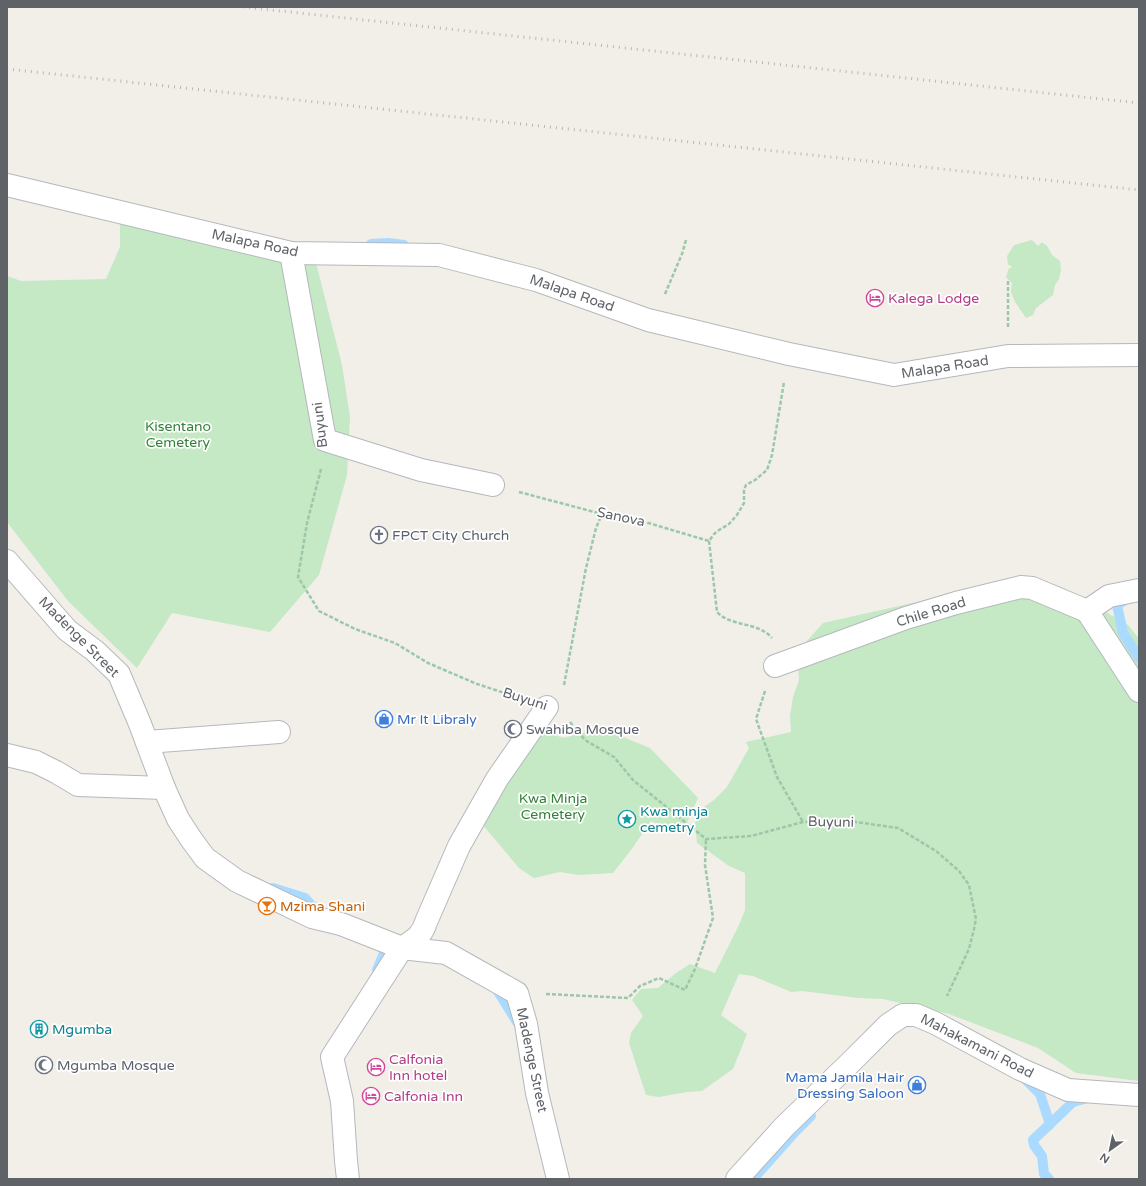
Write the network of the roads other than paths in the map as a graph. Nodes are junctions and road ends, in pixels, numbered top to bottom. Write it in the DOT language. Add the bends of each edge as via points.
graph roads {
  1 [pos="7,185"];
  2 [pos="291,253"];
  3 [pos="1139,355"];
  4 [pos="494,485"];
  5 [pos="7,561"];
  6 [pos="1139,590"];
  7 [pos="1087,611"];
  8 [pos="775,666"];
  9 [pos="1139,691"];
  10 [pos="554,709"];
  11 [pos="279,732"];
  12 [pos="147,742"];
  13 [pos="7,755"];
  14 [pos="164,788"];
  15 [pos="402,948"];
  16 [pos="1139,1095"];
  17 [pos="348,1179"];
  18 [pos="558,1179"];
  19 [pos="737,1179"];
  1 -- 2 [label="street, Malapa Road"];
  2 -- 3 [label="street, Malapa Road" via="439,255 536,280 648,320 789,354 894,375 1008,356"];
  2 -- 4 [label="street, Buyuni" via="325,440 421,470"];
  5 -- 12 [label="street, Madenge Street" via="67,630 118,674"];
  6 -- 7 [label="street" via="1109,596"];
  7 -- 8 [label="street, Chile Road" via="1032,588 1021,587 906,618"];
  7 -- 9 [label="street"];
  10 -- 15 [label="street" via="497,779 458,846 424,931"];
  11 -- 12 [label="street"];
  12 -- 14 [label="street, Madenge Street"];
  13 -- 14 [label="street" via="36,762 78,785"];
  14 -- 15 [label="street, Madenge Street" via="178,819 205,858 237,881 312,917 341,924"];
  15 -- 17 [label="street" via="332,1057 342,1101"];
  15 -- 18 [label="street, Madenge Street" via="446,953 517,992"];
  16 -- 19 [label="street, Mahakamani Road" via="1068,1090 1020,1069 916,1015 903,1015 888,1025 784,1127"];
}
